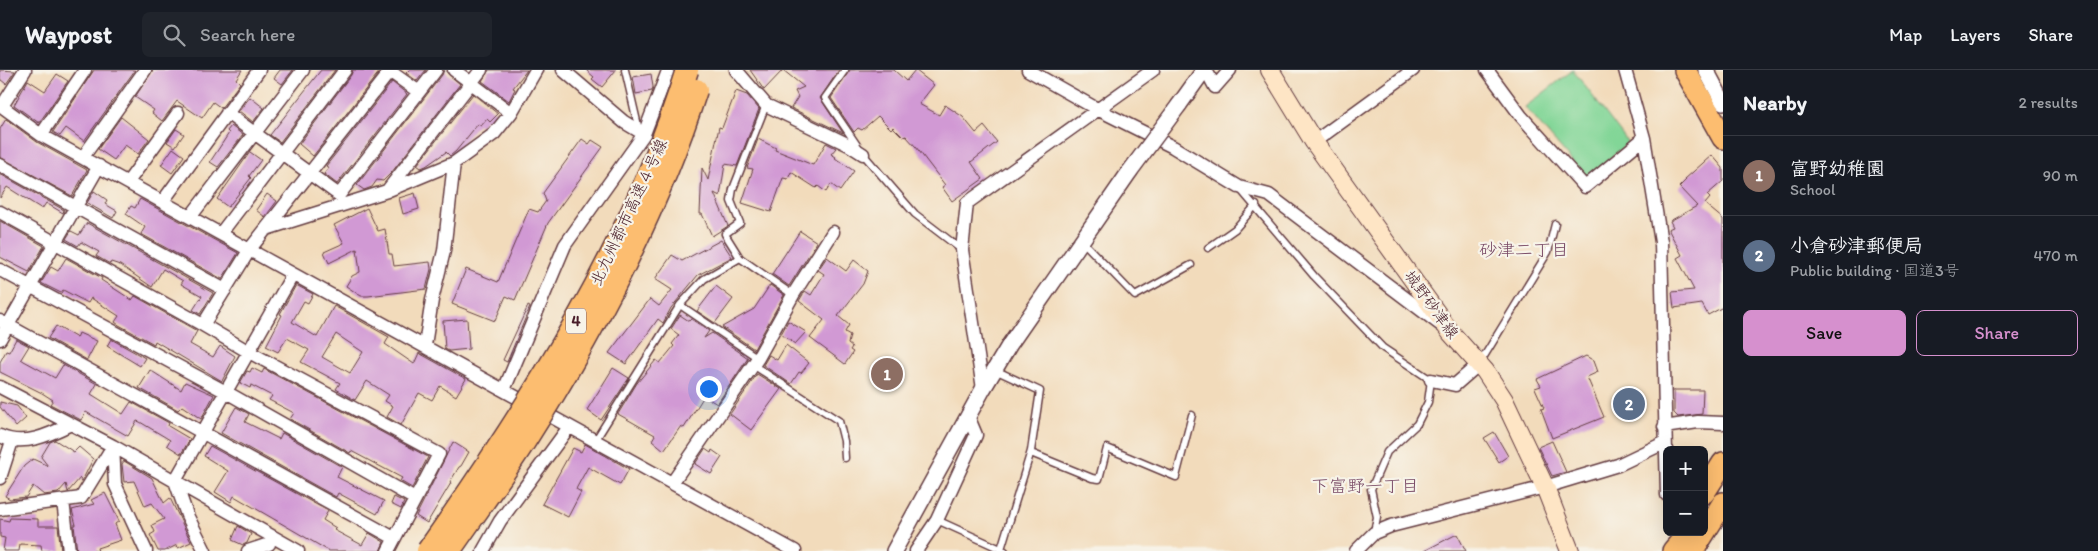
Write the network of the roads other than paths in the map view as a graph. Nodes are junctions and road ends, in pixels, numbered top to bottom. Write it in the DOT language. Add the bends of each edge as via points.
graph roads {
  1 [pos="25,70"];
  2 [pos="84,70"];
  3 [pos="145,70"];
  4 [pos="259,70"];
  5 [pos="303,70"];
  6 [pos="345,70"];
  7 [pos="390,70"];
  8 [pos="436,70"];
  9 [pos="454,70"];
  10 [pos="481,70"];
  11 [pos="536,70"];
  12 [pos="563,70"];
  13 [pos="625,70"];
  14 [pos="682,70"];
  15 [pos="686,70"];
  16 [pos="702,70"];
  17 [pos="736,70"];
  18 [pos="845,70"];
  19 [pos="1028,70"];
  20 [pos="1151,70"];
  21 [pos="1205,70"];
  22 [pos="1230,70"];
  23 [pos="1270,70"];
  24 [pos="1413,70"];
  25 [pos="1487,70"];
  26 [pos="1625,70"];
  27 [pos="1686,70"];
  28 [pos="1706,70"];
  29 [pos="471,83"];
  30 [pos="419,92"];
  31 [pos="1723,102"];
  32 [pos="766,105"];
  33 [pos="1,106"];
  34 [pos="1097,109"];
  35 [pos="178,113"];
  36 [pos="227,113"];
  37 [pos="510,113"];
  38 [pos="254,133"];
  39 [pos="642,133"];
  40 [pos="41,135"];
  41 [pos="1644,138"];
  42 [pos="1723,138"];
  43 [pos="1314,142"];
  44 [pos="282,153"];
  45 [pos="863,154"];
  46 [pos="83,157"];
  47 [pos="454,163"];
  48 [pos="0,165"];
  49 [pos="98,166"];
  50 [pos="310,174"];
  51 [pos="128,182"];
  52 [pos="1239,187"];
  53 [pos="387,191"];
  54 [pos="163,201"];
  55 [pos="1256,204"];
  56 [pos="75,207"];
  57 [pos="0,212"];
  58 [pos="191,216"];
  59 [pos="1555,224"];
  60 [pos="266,228"];
  61 [pos="833,232"];
  62 [pos="221,233"];
  63 [pos="1082,241"];
  64 [pos="55,243"];
  65 [pos="1208,248"];
  66 [pos="250,249"];
  67 [pos="962,250"];
  68 [pos="740,258"];
  69 [pos="1191,265"];
  70 [pos="0,270"];
  71 [pos="293,274"];
  72 [pos="30,286"];
  73 [pos="225,290"];
  74 [pos="793,295"];
  75 [pos="680,305"];
  76 [pos="4,323"];
  77 [pos="203,326"];
  78 [pos="1451,333"];
  79 [pos="0,339"];
  80 [pos="425,345"];
  81 [pos="249,352"];
  82 [pos="756,362"];
  83 [pos="1479,364"];
  84 [pos="995,370"];
  85 [pos="1431,380"];
  86 [pos="0,387"];
  87 [pos="983,389"];
  88 [pos="504,390"];
  89 [pos="226,392"];
  90 [pos="1192,415"];
  91 [pos="968,416"];
  92 [pos="1723,423"];
  93 [pos="71,424"];
  94 [pos="569,427"];
  95 [pos="1664,427"];
  96 [pos="203,432"];
  97 [pos="6,438"];
  98 [pos="595,441"];
  99 [pos="1664,443"];
  100 [pos="113,446"];
  101 [pos="1031,453"];
  102 [pos="845,458"];
  103 [pos="1723,463"];
  104 [pos="0,478"];
  105 [pos="1723,480"];
  106 [pos="175,481"];
  107 [pos="672,483"];
  108 [pos="1545,487"];
  109 [pos="1667,491"];
  110 [pos="1705,491"];
  111 [pos="415,499"];
  112 [pos="62,501"];
  113 [pos="1723,503"];
  114 [pos="1708,504"];
  115 [pos="0,509"];
  116 [pos="937,520"];
  117 [pos="1374,533"];
  118 [pos="1677,536"];
  119 [pos="1686,536"];
  120 [pos="394,538"];
  121 [pos="269,544"];
  122 [pos="1003,550"];
  123 [pos="69,551"];
  124 [pos="146,551"];
  125 [pos="205,551"];
  126 [pos="248,551"];
  127 [pos="298,551"];
  128 [pos="388,551"];
  129 [pos="428,551"];
  130 [pos="449,551"];
  131 [pos="482,551"];
  132 [pos="795,551"];
  133 [pos="894,551"];
  134 [pos="916,551"];
  135 [pos="1356,551"];
  136 [pos="1570,551"];
  137 [pos="1668,551"];
  138 [pos="1673,551"];
  139 [pos="1693,551"];
  1 -- 33 [label="street"];
  2 -- 40 [label="street"];
  3 -- 46 [label="street"];
  4 -- 36 [label="street"];
  5 -- 38 [label="street"];
  6 -- 44 [label="street"];
  7 -- 30 [label="street"];
  7 -- 50 [label="street"];
  8 -- 30 [label="street"];
  9 -- 29 [label="street"];
  10 -- 29 [label="street"];
  11 -- 37 [label="street"];
  12 -- 39 [label="street" via="624,122"];
  13 -- 39 [label="lane"];
  14 -- 39 [label="street" via="668,71"];
  15 -- 129 [label="highway, 北九州都市高速４号線 / 4, bridge" via="653,161 586,304 510,433"];
  16 -- 130 [label="highway, 北九州都市高速４号線 / 4, bridge" via="669,168 601,312 523,443"];
  17 -- 32 [label="street"];
  18 -- 45 [label="lane" via="825,98"];
  19 -- 34 [label="street"];
  20 -- 34 [label="street"];
  21 -- 22 [label="street" via="1215,88"];
  21 -- 63 [label="street, bridge"];
  23 -- 43 [label="main road, 城野砂津線"];
  24 -- 43 [label="street"];
  25 -- 41 [label="street" via="1521,116 1585,187"];
  26 -- 41 [label="street"];
  27 -- 42 [label="highway"];
  28 -- 31 [label="street"];
  29 -- 37 [label="street"];
  29 -- 53 [label="street"];
  30 -- 50 [label="street" via="339,195"];
  32 -- 45 [label="street"];
  32 -- 68 [label="lane" via="733,189 731,201 740,223 725,234"];
  33 -- 40 [label="street"];
  34 -- 52 [label="street" via="1173,146"];
  34 -- 67 [label="street" via="967,202"];
  35 -- 51 [label="street"];
  36 -- 38 [label="street"];
  36 -- 54 [label="street"];
  37 -- 47 [label="street" via="494,134"];
  38 -- 44 [label="street"];
  38 -- 58 [label="street"];
  39 -- 88 [label="street" via="565,245"];
  40 -- 46 [label="street"];
  41 -- 95 [label="street" via="1661,242"];
  43 -- 78 [label="main road, 城野砂津線"];
  44 -- 50 [label="street"];
  44 -- 62 [label="street"];
  45 -- 67 [label="lane" via="914,214"];
  46 -- 49 [label="street"];
  47 -- 53 [label="street"];
  47 -- 80 [label="street" via="444,251"];
  48 -- 56 [label="street"];
  49 -- 51 [label="street"];
  49 -- 56 [label="street"];
  50 -- 60 [label="street"];
  51 -- 54 [label="street"];
  52 -- 55 [label="lane"];
  52 -- 78 [label="street" via="1269,195"];
  53 -- 60 [label="street"];
  54 -- 58 [label="street"];
  55 -- 65 [label="lane" via="1235,229"];
  55 -- 85 [label="lane" via="1314,276 1383,348"];
  56 -- 64 [label="street"];
  56 -- 73 [label="street"];
  57 -- 64 [label="street"];
  58 -- 62 [label="street"];
  59 -- 83 [label="lane" via="1548,252"];
  60 -- 66 [label="street"];
  61 -- 74 [label="street"];
  62 -- 66 [label="street"];
  63 -- 69 [label="lane" via="1135,296"];
  63 -- 84 [label="street"];
  64 -- 72 [label="street"];
  64 -- 77 [label="street"];
  66 -- 71 [label="street"];
  66 -- 73 [label="street"];
  67 -- 87 [label="street"];
  68 -- 74 [label="lane"];
  68 -- 75 [label="lane" via="704,279"];
  70 -- 72 [label="street"];
  71 -- 80 [label="street"];
  71 -- 81 [label="street"];
  72 -- 76 [label="street"];
  72 -- 89 [label="street"];
  73 -- 77 [label="street"];
  74 -- 82 [label="street"];
  75 -- 82 [label="lane"];
  75 -- 98 [label="lane"];
  76 -- 79 [label="street"];
  76 -- 96 [label="street"];
  77 -- 81 [label="street"];
  78 -- 83 [label="main road, 城野砂津線"];
  80 -- 88 [label="street"];
  81 -- 89 [label="street"];
  81 -- 111 [label="street" via="439,454"];
  82 -- 102 [label="lane" via="839,421"];
  82 -- 107 [label="street"];
  83 -- 85 [label="street" via="1455,385"];
  83 -- 108 [label="main road, 城野砂津線" via="1504,400"];
  84 -- 87 [label="street"];
  84 -- 101 [label="lane" via="1040,391"];
  85 -- 117 [label="lane" via="1428,402 1417,424 1388,452 1371,489 1377,517"];
  86 -- 93 [label="street"];
  87 -- 91 [label="street"];
  88 -- 94 [label="street"];
  89 -- 96 [label="street"];
  89 -- 111 [label="street"];
  90 -- 101 [label="lane" via="1176,477 1107,448 1099,479"];
  91 -- 116 [label="street" via="976,436"];
  91 -- 133 [label="street"];
  92 -- 95 [label="street" via="1698,422"];
  93 -- 97 [label="street" via="47,437"];
  93 -- 100 [label="street"];
  94 -- 98 [label="street"];
  94 -- 131 [label="street"];
  95 -- 99 [label="street"];
  96 -- 106 [label="street"];
  96 -- 120 [label="street"];
  97 -- 104 [label="street"];
  98 -- 107 [label="street"];
  99 -- 108 [label="street" via="1618,465"];
  99 -- 109 [label="street"];
  100 -- 106 [label="street"];
  100 -- 112 [label="street" via="81,498"];
  100 -- 124 [label="street" via="115,484"];
  101 -- 122 [label="lane"];
  103 -- 110 [label="highway"];
  105 -- 114 [label="highway"];
  106 -- 121 [label="street"];
  106 -- 125 [label="street"];
  107 -- 132 [label="street"];
  108 -- 117 [label="street"];
  108 -- 136 [label="main road, 城野砂津線"];
  111 -- 120 [label="street"];
  112 -- 115 [label="street"];
  112 -- 123 [label="street"];
  113 -- 139 [label="highway"];
  116 -- 122 [label="lane"];
  116 -- 134 [label="street"];
  117 -- 135 [label="street"];
  118 -- 137 [label="highway"];
  119 -- 138 [label="highway"];
  120 -- 128 [label="street"];
  121 -- 126 [label="street"];
  121 -- 127 [label="street"];
}
